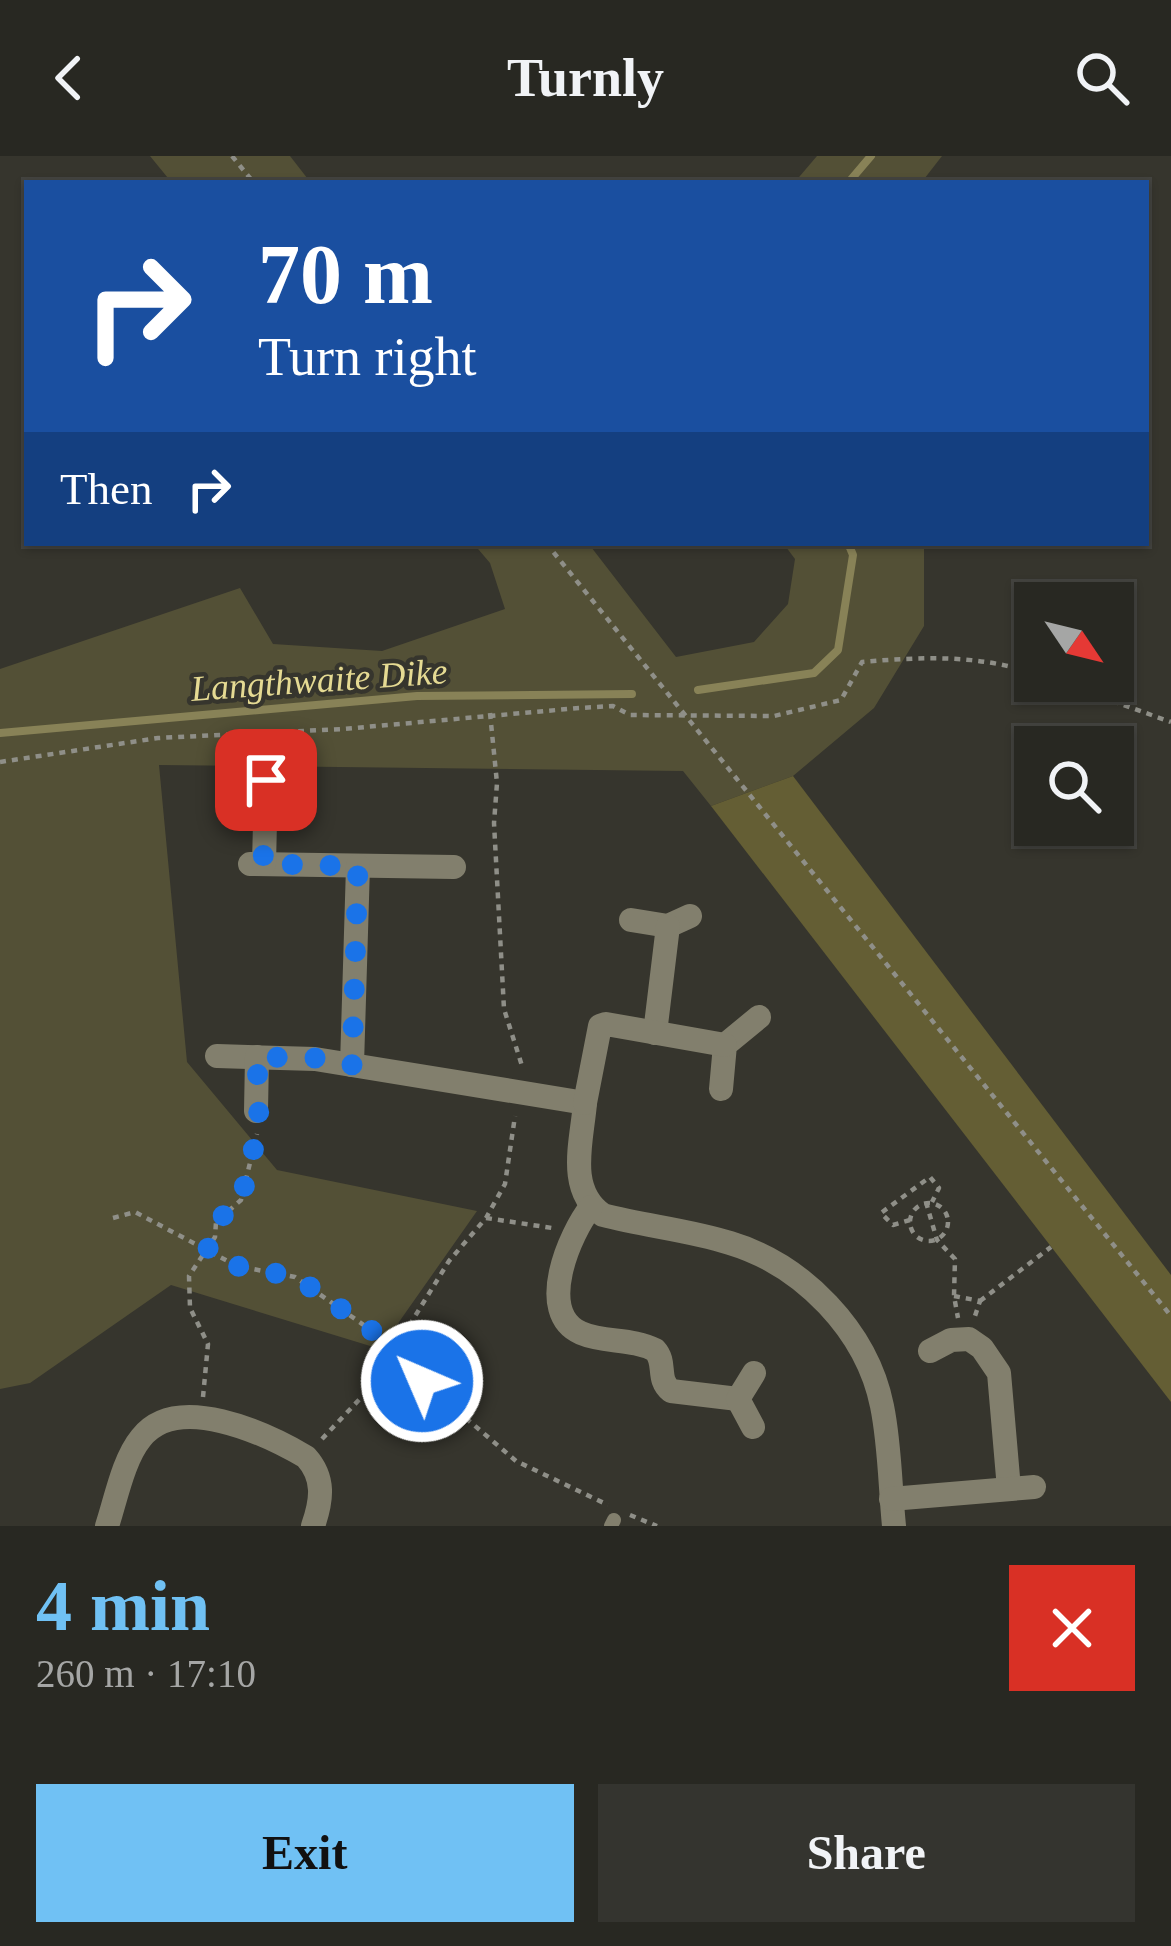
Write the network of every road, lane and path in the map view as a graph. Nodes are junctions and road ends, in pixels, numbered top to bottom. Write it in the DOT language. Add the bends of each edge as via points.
graph roads {
  1 [pos="232,156"];
  2 [pos="252,180"];
  3 [pos="548,546"];
  4 [pos="1014,666"];
  5 [pos="1115,702"];
  6 [pos="685,715"];
  7 [pos="1171,722"];
  8 [pos="0,762"];
  9 [pos="266,780"];
  10 [pos="358,866"];
  11 [pos="454,867"];
  12 [pos="631,920"];
  13 [pos="759,1017"];
  14 [pos="655,1033"];
  15 [pos="725,1045"];
  16 [pos="217,1056"];
  17 [pos="257,1057"];
  18 [pos="352,1065"];
  19 [pos="721,1089"];
  20 [pos="585,1103"];
  21 [pos="256,1111"];
  22 [pos="906,1195"];
  23 [pos="926,1203"];
  24 [pos="592,1207"];
  25 [pos="486,1218"];
  26 [pos="112,1219"];
  27 [pos="910,1220"];
  28 [pos="573,1231"];
  29 [pos="937,1240"];
  30 [pos="1051,1247"];
  31 [pos="207,1250"];
  32 [pos="953,1296"];
  33 [pos="980,1301"];
  34 [pos="1171,1316"];
  35 [pos="966,1339"];
  36 [pos="931,1351"];
  37 [pos="754,1372"];
  38 [pos="738,1399"];
  39 [pos="201,1415"];
  40 [pos="753,1427"];
  41 [pos="891,1499"];
  42 [pos="613,1518"];
  43 [pos="107,1526"];
  44 [pos="313,1526"];
  45 [pos="657,1526"];
  46 [pos="895,1526"];
  1 -- 2 [label="path"];
  3 -- 6 [label="path"];
  4 -- 6 [label="path" via="923,657 862,662 841,700 774,716"];
  5 -- 7 [label="path"];
  6 -- 8 [label="path" via="630,715 613,706 490,713 158,738"];
  6 -- 34 [label="path"];
  9 -- 10 [label="street" via="257,864"];
  10 -- 11 [label="street"];
  10 -- 18 [label="street"];
  12 -- 14 [label="street" via="679,921"];
  13 -- 15 [label="street"];
  14 -- 15 [label="street"];
  14 -- 20 [label="street" via="600,1026"];
  15 -- 19 [label="street"];
  16 -- 17 [label="street"];
  17 -- 18 [label="street"];
  17 -- 21 [label="street"];
  18 -- 20 [label="street"];
  20 -- 24 [label="street" via="579,1178"];
  21 -- 31 [label="path" via="241,1200 216,1222"];
  22 -- 23 [label="path"];
  22 -- 23 [label="path" via="930,1177 939,1188"];
  22 -- 27 [label="path" via="881,1213 892,1225"];
  23 -- 27 [label="path"];
  23 -- 29 [label="path"];
  23 -- 29 [label="path" via="948,1216"];
  24 -- 28 [label="street"];
  24 -- 41 [label="street" via="770,1259 840,1318 882,1406"];
  25 -- 28 [label="path"];
  26 -- 31 [label="path" via="136,1212"];
  27 -- 29 [label="path" via="918,1238"];
  28 -- 38 [label="street" via="557,1303 571,1326 655,1349 671,1391"];
  29 -- 32 [label="path" via="956,1259"];
  30 -- 33 [label="path"];
  31 -- 39 [label="path" via="190,1276 190,1308 208,1344"];
  31 -- 42 [label="path" via="237,1266 296,1277 378,1335 516,1461"];
  32 -- 33 [label="path"];
  32 -- 35 [label="path"];
  33 -- 35 [label="path"];
  35 -- 36 [label="street"];
  35 -- 41 [label="street" via="999,1373 1021,1488"];
  37 -- 38 [label="street"];
  38 -- 40 [label="street"];
  39 -- 43 [label="street" via="158,1424 140,1438"];
  39 -- 44 [label="street" via="306,1456 322,1487"];
  41 -- 46 [label="street"];
  42 -- 45 [label="path"];
}
